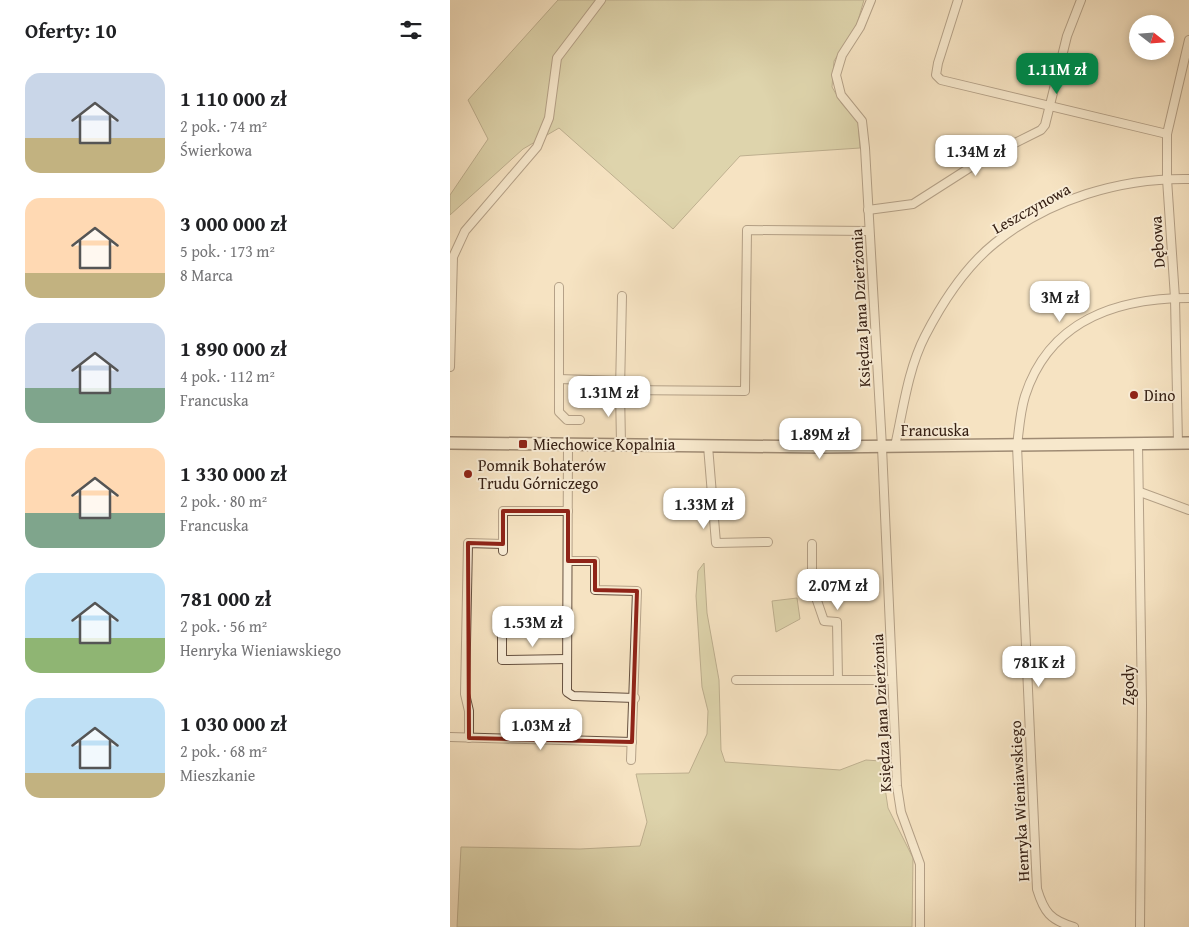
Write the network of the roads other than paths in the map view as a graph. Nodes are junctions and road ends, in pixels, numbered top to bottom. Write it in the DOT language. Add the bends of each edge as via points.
graph roads {
  1 [pos="601,0"];
  2 [pos="871,0"];
  3 [pos="958,0"];
  4 [pos="1081,0"];
  5 [pos="1189,40"];
  6 [pos="1049,105"];
  7 [pos="1167,134"];
  8 [pos="1166,179"];
  9 [pos="1189,179"];
  10 [pos="868,210"];
  11 [pos="869,231"];
  12 [pos="559,287"];
  13 [pos="622,296"];
  14 [pos="1175,298"];
  15 [pos="1189,298"];
  16 [pos="450,367"];
  17 [pos="559,379"];
  18 [pos="620,381"];
  19 [pos="620,390"];
  20 [pos="580,420"];
  21 [pos="450,443"];
  22 [pos="568,444"];
  23 [pos="621,444"];
  24 [pos="1138,444"];
  25 [pos="1183,444"];
  26 [pos="708,446"];
  27 [pos="895,446"];
  28 [pos="1017,446"];
  29 [pos="882,447"];
  30 [pos="1140,492"];
  31 [pos="1189,510"];
  32 [pos="568,511"];
  33 [pos="768,542"];
  34 [pos="812,544"];
  35 [pos="568,561"];
  36 [pos="502,633"];
  37 [pos="567,659"];
  38 [pos="736,680"];
  39 [pos="838,680"];
  40 [pos="892,680"];
  41 [pos="635,698"];
  42 [pos="450,737"];
  43 [pos="469,738"];
  44 [pos="632,742"];
  45 [pos="632,760"];
  46 [pos="920,927"];
  47 [pos="1074,927"];
  48 [pos="1140,927"];
  1 -- 16 [label="street" via="557,58 548,118 538,147 465,231 452,257"];
  2 -- 10 [label="street, Księdza Jana Dzierżonia" via="860,28 842,55 836,75 841,95 862,121"];
  3 -- 6 [label="street" via="936,75 941,80"];
  4 -- 6 [label="street" via="1067,36"];
  5 -- 7 [label="street, Dębowa"];
  6 -- 7 [label="street"];
  6 -- 10 [label="street" via="1042,130 985,158 912,204"];
  7 -- 8 [label="street, Dębowa"];
  8 -- 9 [label="street, Leszczynowa"];
  8 -- 14 [label="street, Dębowa"];
  8 -- 27 [label="street, Leszczynowa" via="1092,191 1054,207 994,243 957,284 924,338"];
  10 -- 11 [label="street, Księdza Jana Dzierżonia"];
  11 -- 19 [label="street" via="747,230 745,391"];
  11 -- 29 [label="street, Księdza Jana Dzierżonia"];
  12 -- 17 [label="street"];
  13 -- 18 [label="street"];
  14 -- 15 [label="street, Henryka Wieniawskiego"];
  14 -- 25 [label="street, Dębowa"];
  14 -- 28 [label="street, Henryka Wieniawskiego" via="1109,309 1087,318 1062,336 1032,376 1024,398"];
  17 -- 18 [label="street"];
  17 -- 20 [label="street" via="559,412 567,420"];
  18 -- 19 [label="street"];
  19 -- 23 [label="street"];
  21 -- 22 [label="street, Francuska"];
  22 -- 23 [label="street, Francuska"];
  22 -- 32 [label="street"];
  23 -- 26 [label="street, Francuska"];
  24 -- 25 [label="street, Francuska"];
  24 -- 28 [label="street, Francuska"];
  24 -- 30 [label="street, Zgody"];
  26 -- 29 [label="street, Francuska"];
  26 -- 33 [label="street" via="716,543"];
  27 -- 28 [label="street, Francuska"];
  27 -- 29 [label="street, Francuska"];
  28 -- 47 [label="street, Henryka Wieniawskiego" via="1036,889 1041,903 1054,920"];
  29 -- 40 [label="street, Księdza Jana Dzierżonia"];
  30 -- 31 [label="street"];
  30 -- 48 [label="street, Zgody"];
  32 -- 35 [label="street"];
  32 -- 43 [label="street" via="503,511 503,548 468,543 466,694"];
  34 -- 39 [label="street" via="812,586 824,621 837,622"];
  35 -- 37 [label="street"];
  35 -- 41 [label="street" via="595,561 595,590 637,591"];
  36 -- 37 [label="street" via="502,660"];
  37 -- 41 [label="street" via="568,692 573,696"];
  38 -- 39 [label="street"];
  39 -- 40 [label="street"];
  40 -- 46 [label="street, Księdza Jana Dzierżonia" via="897,786 901,812 920,864"];
  41 -- 44 [label="street"];
  42 -- 43 [label="street"];
  43 -- 44 [label="street"];
  44 -- 45 [label="street"];
}
